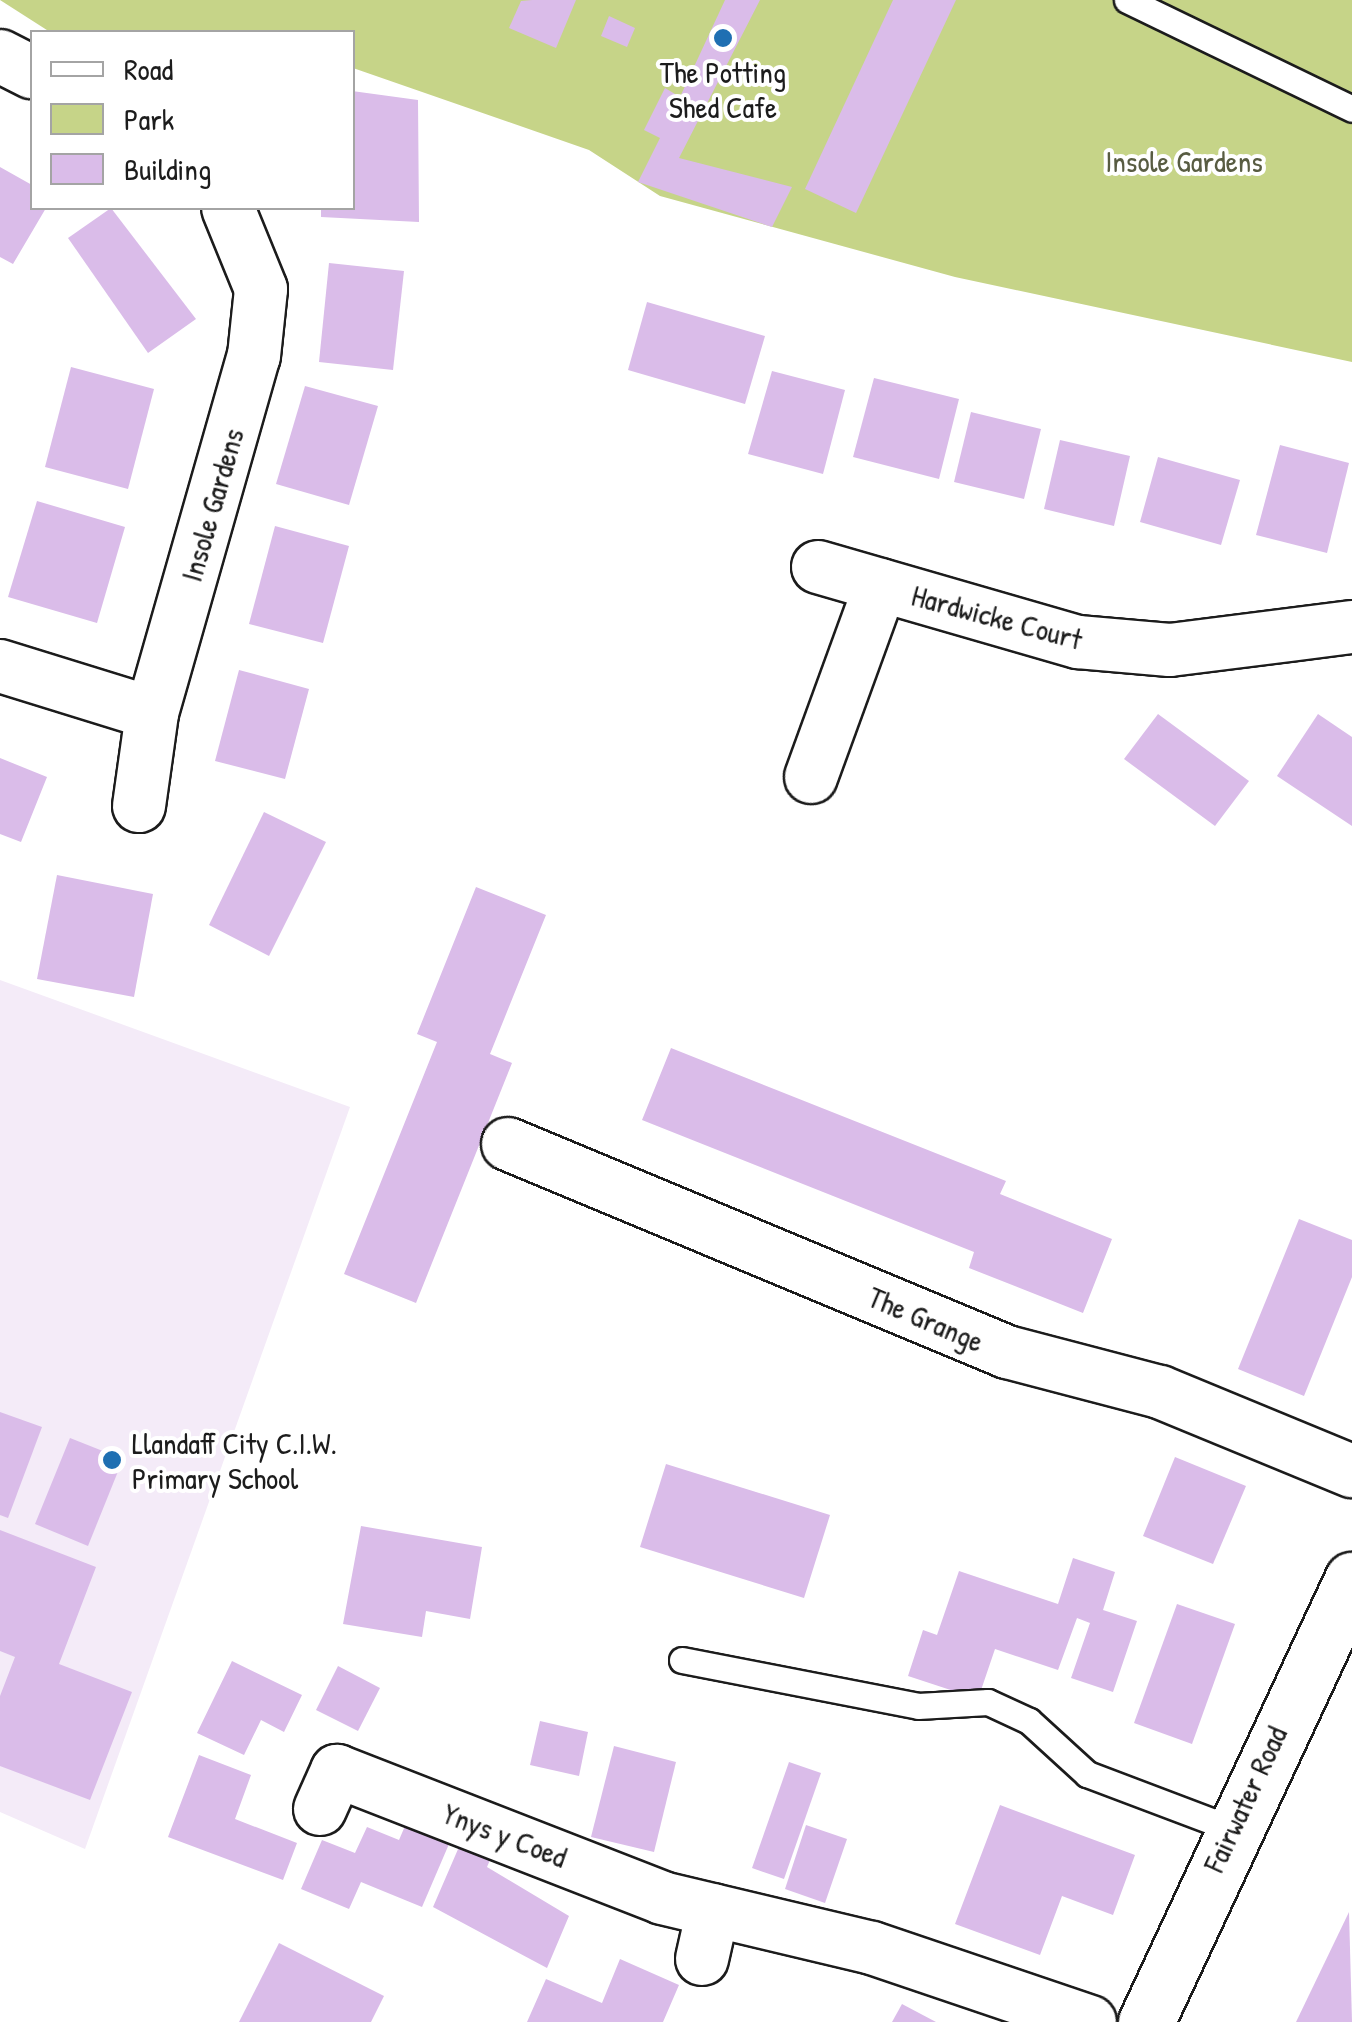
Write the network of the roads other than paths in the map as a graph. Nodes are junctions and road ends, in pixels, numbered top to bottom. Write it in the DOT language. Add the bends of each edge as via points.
graph roads {
  1 [pos="1127,0"];
  2 [pos="0,56"];
  3 [pos="30,71"];
  4 [pos="1352,108"];
  5 [pos="229,210"];
  6 [pos="818,568"];
  7 [pos="881,585"];
  8 [pos="1352,626"];
  9 [pos="0,666"];
  10 [pos="152,713"];
  11 [pos="811,777"];
  12 [pos="139,806"];
  13 [pos="508,1144"];
  14 [pos="1352,1471"];
  15 [pos="1348,1598"];
  16 [pos="682,1660"];
  17 [pos="320,1808"];
  18 [pos="1230,1828"];
  19 [pos="1090,2022"];
  20 [pos="1146,2022"];
  1 -- 4 [label="lane"];
  2 -- 3 [label="street"];
  5 -- 10 [label="street, Insole Gardens" via="261,289 254,356"];
  6 -- 7 [label="street, Hardwicke Court"];
  7 -- 8 [label="street, Hardwicke Court" via="1078,642 1170,650"];
  7 -- 11 [label="street, Hardwicke Court"];
  9 -- 10 [label="street"];
  10 -- 12 [label="street, Insole Gardens"];
  13 -- 14 [label="street, The Grange" via="1007,1352 1160,1392"];
  15 -- 18 [label="street, Fairwater Road"];
  16 -- 18 [label="lane" via="918,1706 988,1702 1030,1721 1087,1774"];
  17 -- 19 [label="street, Ynys y Coed" via="337,1771 707,1935 872,1948"];
  18 -- 20 [label="street, Fairwater Road"];
}
